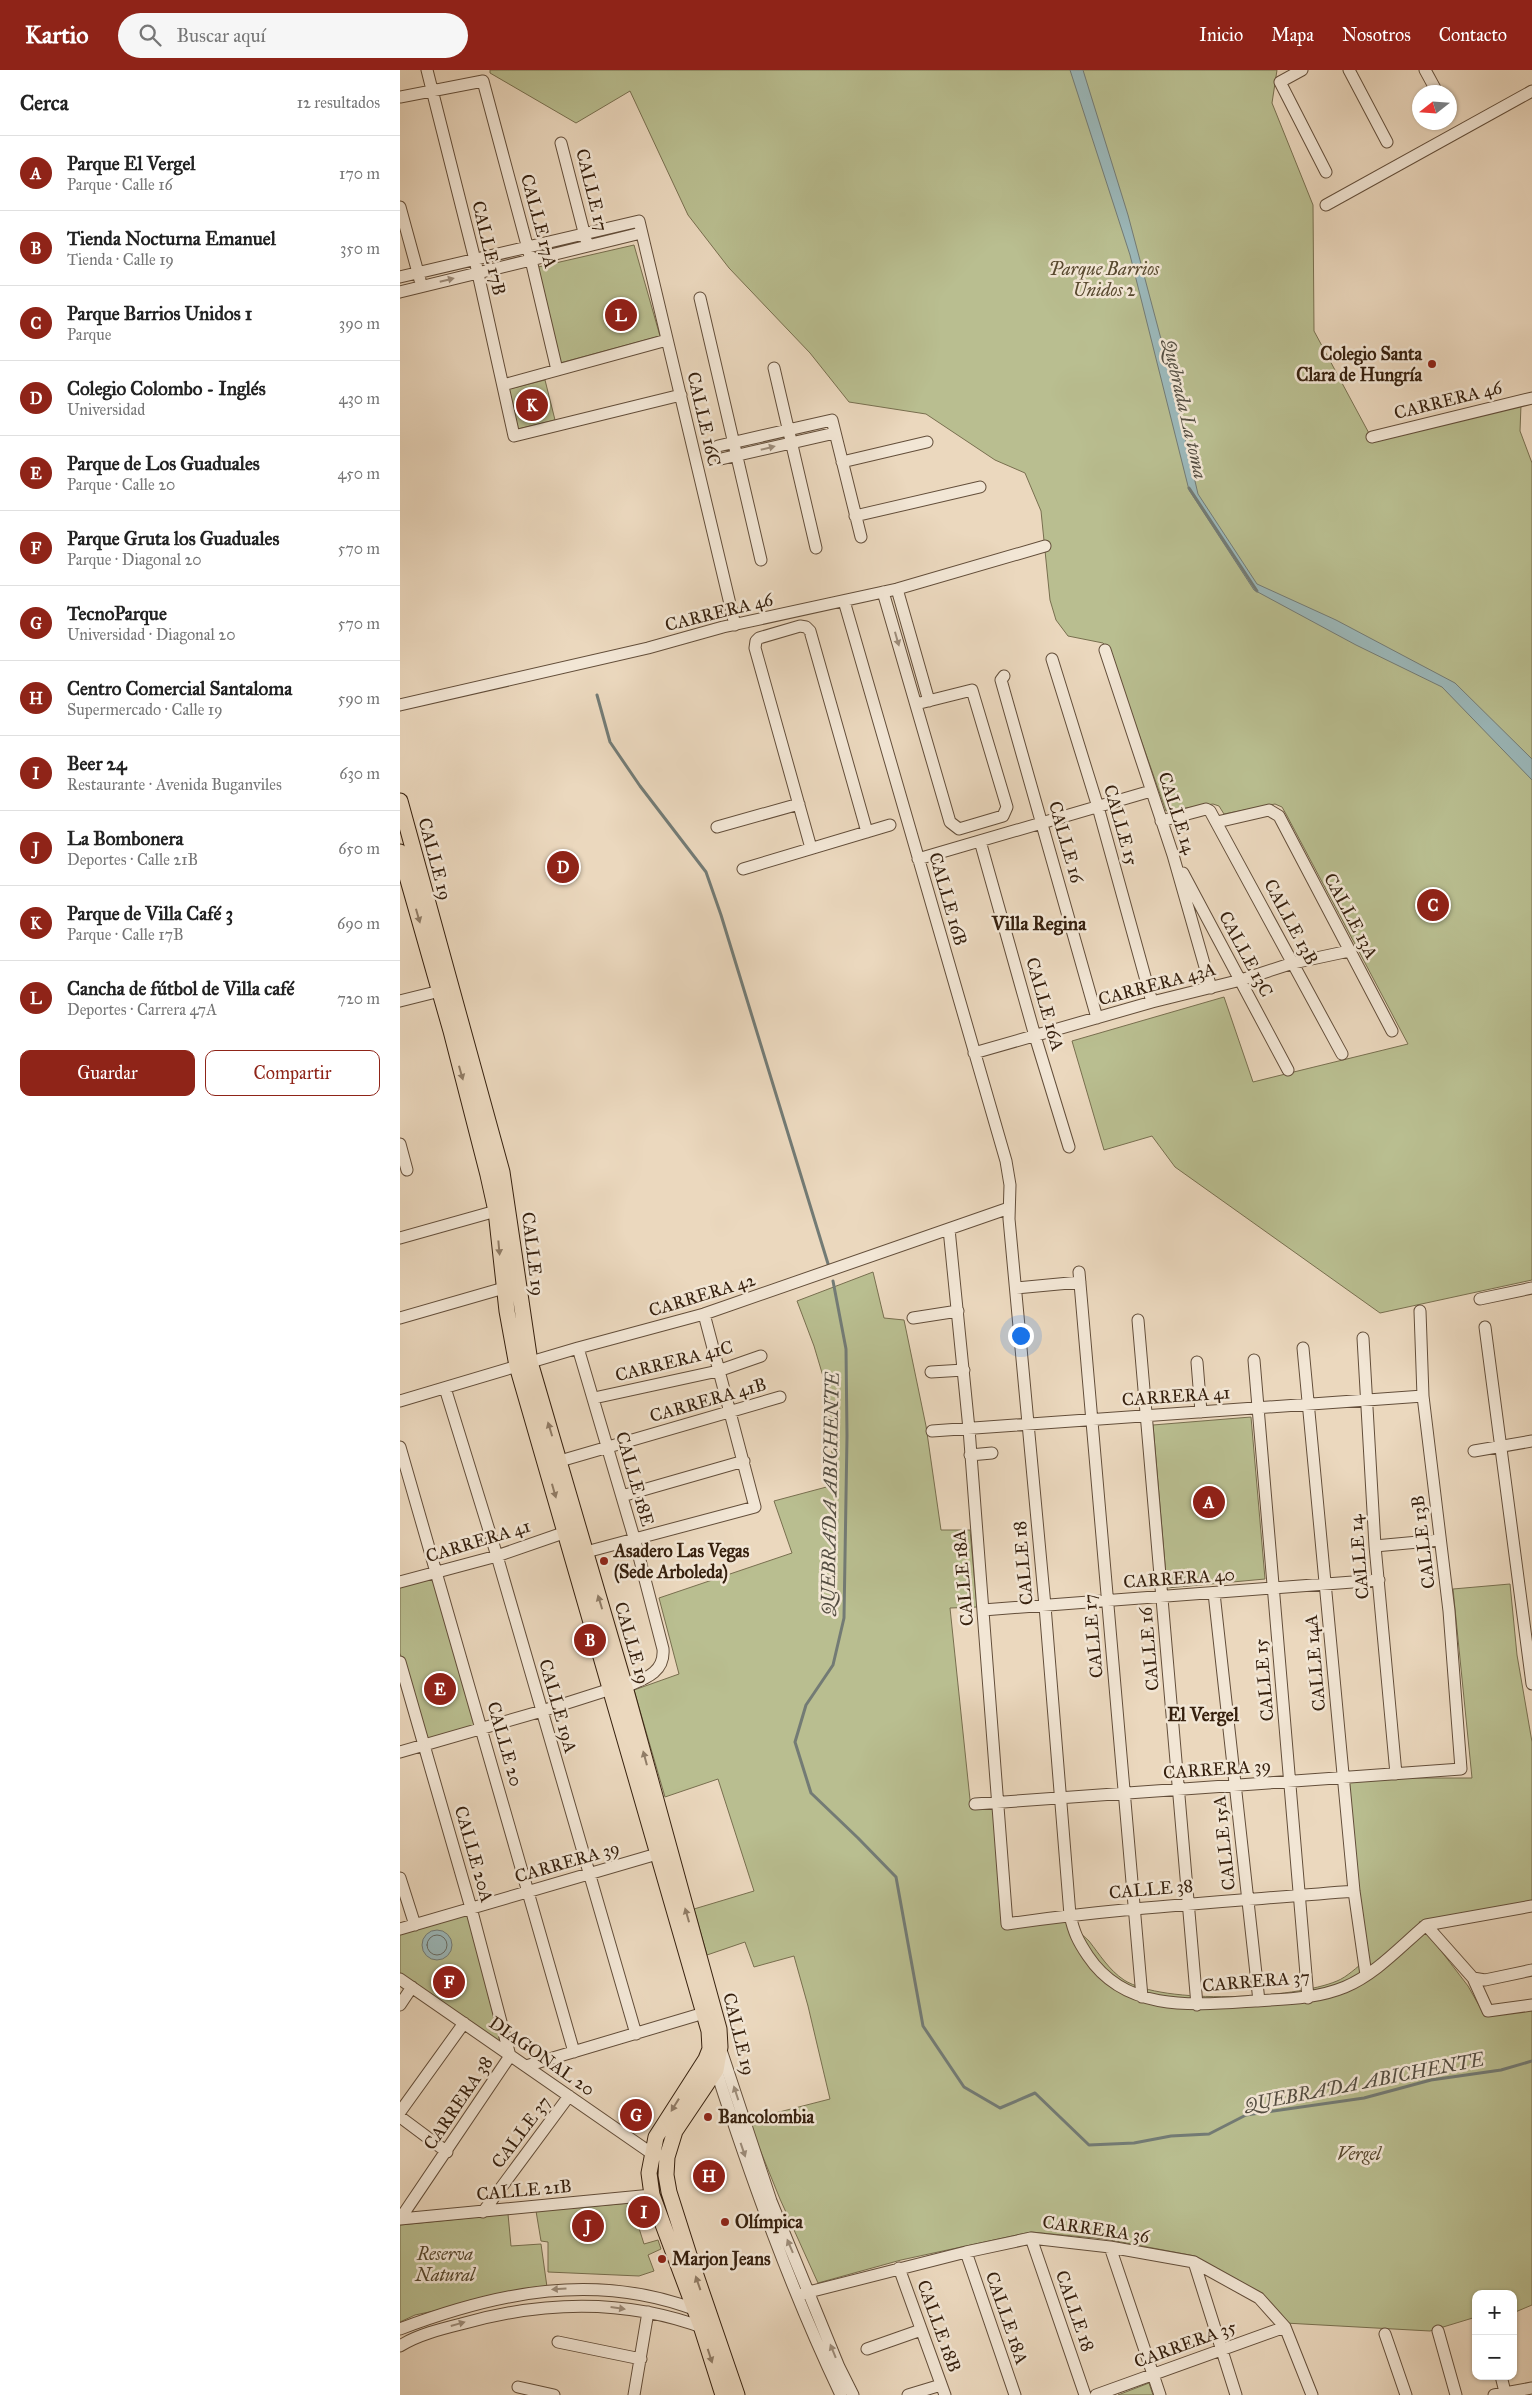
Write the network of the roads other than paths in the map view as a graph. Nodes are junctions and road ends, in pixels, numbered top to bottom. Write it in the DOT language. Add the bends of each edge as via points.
graph roads {
  1 [pos="427,70"];
  2 [pos="1302,70"];
  3 [pos="1349,70"];
  4 [pos="1425,70"];
  5 [pos="1433,85"];
  6 [pos="432,90"];
  7 [pos="1532,91"];
  8 [pos="400,97"];
  9 [pos="1387,142"];
  10 [pos="561,143"];
  11 [pos="1326,172"];
  12 [pos="1326,205"];
  13 [pos="401,212"];
  14 [pos="585,234"];
  15 [pos="641,234"];
  16 [pos="588,246"];
  17 [pos="528,247"];
  18 [pos="474,260"];
  19 [pos="531,260"];
  20 [pos="418,273"];
  21 [pos="478,273"];
  22 [pos="400,277"];
  23 [pos="421,287"];
  24 [pos="400,292"];
  25 [pos="700,298"];
  26 [pos="668,340"];
  27 [pos="774,368"];
  28 [pos="557,370"];
  29 [pos="503,385"];
  30 [pos="681,395"];
  31 [pos="1532,398"];
  32 [pos="788,429"];
  33 [pos="835,433"];
  34 [pos="1372,437"];
  35 [pos="734,442"];
  36 [pos="792,442"];
  37 [pos="927,442"];
  38 [pos="718,446"];
  39 [pos="737,456"];
  40 [pos="721,459"];
  41 [pos="842,462"];
  42 [pos="980,487"];
  43 [pos="855,516"];
  44 [pos="860,537"];
  45 [pos="1045,546"];
  46 [pos="816,548"];
  47 [pos="761,560"];
  48 [pos="897,589"];
  49 [pos="884,592"];
  50 [pos="844,601"];
  51 [pos="735,625"];
  52 [pos="1105,650"];
  53 [pos="1052,659"];
  54 [pos="1004,676"];
  55 [pos="929,701"];
  56 [pos="916,704"];
  57 [pos="400,705"];
  58 [pos="1151,791"];
  59 [pos="400,801"];
  60 [pos="799,804"];
  61 [pos="1098,807"];
  62 [pos="1161,820"];
  63 [pos="1217,822"];
  64 [pos="1043,824"];
  65 [pos="890,825"];
  66 [pos="717,827"];
  67 [pos="867,832"];
  68 [pos="980,841"];
  69 [pos="811,848"];
  70 [pos="400,852"];
  71 [pos="1173,855"];
  72 [pos="918,859"];
  73 [pos="743,869"];
  74 [pos="404,879"];
  75 [pos="1349,951"];
  76 [pos="1293,963"];
  77 [pos="1241,980"];
  78 [pos="1211,988"];
  79 [pos="440,990"];
  80 [pos="400,1001"];
  81 [pos="1152,1002"];
  82 [pos="1097,1018"];
  83 [pos="1392,1032"];
  84 [pos="1035,1036"];
  85 [pos="974,1053"];
  86 [pos="1342,1054"];
  87 [pos="1288,1070"];
  88 [pos="400,1144"];
  89 [pos="1069,1148"];
  90 [pos="407,1170"];
  91 [pos="1009,1208"];
  92 [pos="496,1211"];
  93 [pos="949,1229"];
  94 [pos="400,1238"];
  95 [pos="504,1288"];
  96 [pos="1016,1288"];
  97 [pos="1532,1288"];
  98 [pos="1480,1299"];
  99 [pos="958,1310"];
  100 [pos="1420,1311"];
  101 [pos="704,1314"];
  102 [pos="400,1318"];
  103 [pos="913,1318"];
  104 [pos="1138,1320"];
  105 [pos="1485,1327"];
  106 [pos="1363,1338"];
  107 [pos="578,1348"];
  108 [pos="1303,1348"];
  109 [pos="761,1356"];
  110 [pos="1254,1360"];
  111 [pos="1197,1362"];
  112 [pos="523,1364"];
  113 [pos="964,1370"];
  114 [pos="718,1371"];
  115 [pos="931,1372"];
  116 [pos="445,1388"];
  117 [pos="1423,1396"];
  118 [pos="780,1397"];
  119 [pos="594,1398"];
  120 [pos="1366,1400"];
  121 [pos="400,1401"];
  122 [pos="1308,1404"];
  123 [pos="1258,1408"];
  124 [pos="731,1412"];
  125 [pos="1201,1412"];
  126 [pos="1146,1416"];
  127 [pos="1092,1420"];
  128 [pos="1028,1424"];
  129 [pos="969,1429"];
  130 [pos="932,1431"];
  131 [pos="1532,1441"];
  132 [pos="400,1447"];
  133 [pos="608,1447"];
  134 [pos="1501,1447"];
  135 [pos="1474,1451"];
  136 [pos="992,1453"];
  137 [pos="970,1455"];
  138 [pos="560,1460"];
  139 [pos="744,1460"];
  140 [pos="622,1496"];
  141 [pos="566,1532"];
  142 [pos="1440,1540"];
  143 [pos="635,1541"];
  144 [pos="1375,1546"];
  145 [pos="586,1552"];
  146 [pos="497,1556"];
  147 [pos="436,1573"];
  148 [pos="1378,1580"];
  149 [pos="400,1582"];
  150 [pos="1325,1584"];
  151 [pos="1273,1588"];
  152 [pos="1214,1593"];
  153 [pos="1162,1597"];
  154 [pos="1108,1601"];
  155 [pos="1045,1606"];
  156 [pos="983,1610"];
  157 [pos="1528,1627"];
  158 [pos="400,1662"];
  159 [pos="1532,1684"];
  160 [pos="618,1688"];
  161 [pos="542,1711"];
  162 [pos="482,1727"];
  163 [pos="424,1744"];
  164 [pos="400,1752"];
  165 [pos="1461,1769"];
  166 [pos="1396,1774"];
  167 [pos="1343,1778"];
  168 [pos="1290,1781"];
  169 [pos="1236,1785"];
  170 [pos="1179,1790"];
  171 [pos="1125,1794"];
  172 [pos="1060,1798"];
  173 [pos="998,1803"];
  174 [pos="975,1804"];
  175 [pos="658,1854"];
  176 [pos="588,1875"];
  177 [pos="400,1878"];
  178 [pos="1354,1891"];
  179 [pos="528,1892"];
  180 [pos="1300,1895"];
  181 [pos="1248,1899"];
  182 [pos="1188,1903"];
  183 [pos="1532,1906"];
  184 [pos="471,1908"];
  185 [pos="1135,1908"];
  186 [pos="1070,1915"];
  187 [pos="1007,1924"];
  188 [pos="1426,1924"];
  189 [pos="414,1925"];
  190 [pos="400,1929"];
  191 [pos="1532,1970"];
  192 [pos="1366,1975"];
  193 [pos="1473,1978"];
  194 [pos="400,1979"];
  195 [pos="412,1987"];
  196 [pos="1142,1997"];
  197 [pos="1308,1998"];
  198 [pos="1259,2001"];
  199 [pos="400,2005"];
  200 [pos="1197,2005"];
  201 [pos="1532,2005"];
  202 [pos="704,2013"];
  203 [pos="464,2023"];
  204 [pos="636,2034"];
  205 [pos="715,2048"];
  206 [pos="574,2052"];
  207 [pos="510,2056"];
  208 [pos="526,2066"];
  209 [pos="716,2070"];
  210 [pos="569,2096"];
  211 [pos="400,2112"];
  212 [pos="400,2117"];
  213 [pos="447,2152"];
  214 [pos="651,2153"];
  215 [pos="667,2158"];
  216 [pos="652,2195"];
  217 [pos="483,2212"];
  218 [pos="400,2219"];
  219 [pos="1031,2238"];
  220 [pos="1110,2247"];
  221 [pos="966,2252"];
  222 [pos="1194,2262"];
  223 [pos="899,2268"];
  224 [pos="809,2291"];
  225 [pos="797,2295"];
  226 [pos="693,2308"];
  227 [pos="648,2312"];
  228 [pos="705,2321"];
  229 [pos="1286,2326"];
  230 [pos="404,2327"];
  231 [pos="922,2330"];
  232 [pos="1438,2332"];
  233 [pos="1385,2334"];
  234 [pos="558,2342"];
  235 [pos="404,2344"];
  236 [pos="867,2349"];
  237 [pos="1220,2349"];
  238 [pos="641,2359"];
  239 [pos="1153,2375"];
  240 [pos="1502,2380"];
  241 [pos="518,2387"];
  242 [pos="1532,2388"];
  243 [pos="943,2390"];
  244 [pos="1505,2392"];
  245 [pos="554,2395"];
  246 [pos="634,2395"];
  247 [pos="723,2395"];
  248 [pos="737,2395"];
  249 [pos="841,2395"];
  250 [pos="853,2395"];
  251 [pos="908,2395"];
  252 [pos="1015,2395"];
  253 [pos="1085,2395"];
  254 [pos="1096,2395"];
  255 [pos="1160,2395"];
  256 [pos="1236,2395"];
  257 [pos="1312,2395"];
  258 [pos="1406,2395"];
  259 [pos="1456,2395"];
  260 [pos="1494,2395"];
  1 -- 6 [label="street, CALLE 17B"];
  2 -- 11 [label="street" via="1280,82"];
  3 -- 9 [label="street"];
  4 -- 5 [label="street"];
  6 -- 8 [label="street"];
  6 -- 17 [label="street, CALLE 17A" via="483,81"];
  6 -- 18 [label="street, CALLE 17B"];
  7 -- 12 [label="street"];
  10 -- 14 [label="street, CALLE 17"];
  13 -- 20 [label="street"];
  14 -- 15 [label="street, CALLE 16C" via="638,221"];
  14 -- 16 [label="street, CALLE 17"];
  14 -- 17 [label="street"];
  15 -- 16 [label="street"];
  15 -- 26 [label="street, CALLE 16C"];
  16 -- 19 [label="street"];
  17 -- 18 [label="street"];
  17 -- 19 [label="street, CALLE 17A"];
  18 -- 20 [label="street"];
  18 -- 21 [label="street, CALLE 17B"];
  19 -- 21 [label="street"];
  19 -- 28 [label="street, CALLE 17A"];
  20 -- 22 [label="street"];
  20 -- 23 [label="street"];
  23 -- 21 [label="street, one-way"];
  21 -- 29 [label="street, CALLE 17B"];
  23 -- 24 [label="street"];
  25 -- 35 [label="street"];
  26 -- 28 [label="street"];
  26 -- 30 [label="street, CALLE 16C"];
  27 -- 32 [label="street"];
  28 -- 29 [label="street"];
  29 -- 30 [label="street, CALLE 17B" via="514,436"];
  30 -- 51 [label="street, CALLE 16C"];
  31 -- 34 [label="street, CARRERA 46"];
  32 -- 33 [label="street" via="832,420"];
  32 -- 35 [label="street"];
  32 -- 36 [label="street"];
  33 -- 36 [label="street"];
  33 -- 41 [label="street"];
  35 -- 38 [label="street"];
  35 -- 39 [label="street"];
  39 -- 36 [label="street, one-way"];
  36 -- 46 [label="street"];
  37 -- 41 [label="street"];
  39 -- 40 [label="street"];
  39 -- 47 [label="street"];
  41 -- 43 [label="street"];
  42 -- 43 [label="street"];
  43 -- 44 [label="street"];
  45 -- 48 [label="street, CARRERA 46"];
  48 -- 49 [label="street, CARRERA 46"];
  48 -- 55 [label="street"];
  49 -- 50 [label="street, CARRERA 46"];
  49 -- 56 [label="street, one-way"];
  50 -- 51 [label="street, CARRERA 46"];
  50 -- 72 [label="street, CALLE 16B"];
  51 -- 57 [label="street, CARRERA 46"];
  52 -- 58 [label="street, CALLE 14"];
  53 -- 61 [label="street, CALLE 15"];
  54 -- 64 [label="street, CALLE 16" via="1001,680"];
  55 -- 56 [label="street"];
  55 -- 56 [label="street" via="972,690 1007,807 1003,816 959,829 952,825"];
  58 -- 61 [label="street"];
  58 -- 62 [label="street, CALLE 14"];
  59 -- 112 [label="main road, CALLE 19" via="502,1172"];
  60 -- 66 [label="street"];
  60 -- 67 [label="street" via="755,648 759,638 800,626 810,631"];
  60 -- 69 [label="street"];
  61 -- 64 [label="street"];
  61 -- 81 [label="street, CALLE 15"];
  62 -- 63 [label="street, CALLE 13B" via="1206,808"];
  62 -- 71 [label="street, CALLE 14"];
  63 -- 75 [label="street, CALLE 13A" via="1269,810 1279,816"];
  63 -- 76 [label="street, CALLE 13B"];
  64 -- 68 [label="street"];
  64 -- 82 [label="street, CALLE 16"];
  65 -- 67 [label="street"];
  67 -- 69 [label="street"];
  68 -- 72 [label="street"];
  68 -- 84 [label="street, CALLE 16A"];
  69 -- 73 [label="street"];
  70 -- 74 [label="main road, CALLE 19"];
  71 -- 77 [label="street, CALLE 13C"];
  71 -- 78 [label="street, CALLE 14"];
  72 -- 85 [label="street, CALLE 16B"];
  74 -- 79 [label="main road, CALLE 19, one-way"];
  75 -- 76 [label="street, CARRERA 43A"];
  75 -- 83 [label="street, CALLE 13A"];
  76 -- 77 [label="street, CARRERA 43A"];
  76 -- 86 [label="street, CALLE 13B"];
  77 -- 78 [label="street, CARRERA 43A"];
  77 -- 87 [label="street, CALLE 13C"];
  78 -- 81 [label="street, CARRERA 43A"];
  79 -- 80 [label="street"];
  79 -- 92 [label="main road, CALLE 19, one-way"];
  81 -- 82 [label="street, CARRERA 43A"];
  82 -- 84 [label="street, CARRERA 43A"];
  84 -- 85 [label="street, CARRERA 43A"];
  84 -- 89 [label="street, CALLE 16A"];
  85 -- 91 [label="street, CALLE 16B" via="1006,1161"];
  88 -- 90 [label="street"];
  91 -- 93 [label="street, CARRERA 42"];
  91 -- 96 [label="street, CALLE 18"];
  92 -- 94 [label="street"];
  92 -- 95 [label="main road, CALLE 19, one-way"];
  93 -- 99 [label="street, CALLE 18A"];
  93 -- 101 [label="street, CARRERA 42"];
  95 -- 102 [label="street"];
  95 -- 112 [label="main road, CALLE 19"];
  96 -- 127 [label="street, CALLE 17" via="1080,1277"];
  96 -- 128 [label="street, CALLE 18"];
  97 -- 98 [label="street"];
  99 -- 103 [label="street"];
  99 -- 113 [label="street, CALLE 18A"];
  100 -- 117 [label="street, CALLE 13B"];
  101 -- 107 [label="street, CARRERA 42"];
  101 -- 114 [label="street"];
  104 -- 126 [label="street, CALLE 16"];
  105 -- 134 [label="street"];
  106 -- 120 [label="street, CALLE 14"];
  107 -- 112 [label="street, CARRERA 42"];
  107 -- 119 [label="street, CALLE 18E"];
  108 -- 122 [label="street, CALLE 14A"];
  109 -- 114 [label="street, CARRERA 41C"];
  110 -- 123 [label="street, CALLE 15"];
  111 -- 125 [label="street"];
  112 -- 116 [label="street, CARRERA 42"];
  138 -- 112 [label="main road, CALLE 19, one-way"];
  112 -- 141 [label="main road, CALLE 19, one-way"];
  113 -- 115 [label="street"];
  113 -- 129 [label="street, CALLE 18A"];
  114 -- 119 [label="street, CARRERA 41C"];
  114 -- 124 [label="street"];
  116 -- 121 [label="street, CARRERA 42"];
  116 -- 146 [label="street, CALLE 19A"];
  117 -- 120 [label="street, CARRERA 41"];
  117 -- 142 [label="street, CALLE 13B"];
  118 -- 124 [label="street, CARRERA 41B"];
  119 -- 133 [label="street, CALLE 18E"];
  120 -- 122 [label="street, CARRERA 41"];
  120 -- 144 [label="street, CALLE 14"];
  122 -- 123 [label="street, CARRERA 41"];
  122 -- 150 [label="street, CALLE 14A"];
  123 -- 125 [label="street, CARRERA 41"];
  123 -- 151 [label="street, CALLE 15"];
  124 -- 133 [label="street, CARRERA 41B"];
  124 -- 139 [label="street"];
  125 -- 126 [label="street, CARRERA 41"];
  126 -- 127 [label="street, CARRERA 41"];
  126 -- 153 [label="street, CALLE 16"];
  127 -- 128 [label="street, CARRERA 41"];
  127 -- 154 [label="street, CALLE 17"];
  128 -- 129 [label="street, CARRERA 41"];
  128 -- 155 [label="street, CALLE 18"];
  129 -- 130 [label="street, CARRERA 41"];
  129 -- 137 [label="street, CALLE 18A"];
  131 -- 134 [label="street"];
  132 -- 147 [label="street, CALLE 20"];
  133 -- 138 [label="street, CARRERA 41B"];
  133 -- 140 [label="street, CALLE 18E"];
  134 -- 135 [label="street"];
  134 -- 157 [label="street"];
  136 -- 137 [label="street"];
  137 -- 156 [label="street, CALLE 18A"];
  138 -- 145 [label="main road, CALLE 19"];
  139 -- 140 [label="street"];
  139 -- 143 [label="street" via="755,1507"];
  140 -- 143 [label="street, CALLE 18E"];
  141 -- 146 [label="street, CARRERA 41"];
  141 -- 160 [label="main road, CALLE 19"];
  142 -- 144 [label="street"];
  142 -- 165 [label="street, CALLE 13B"];
  143 -- 145 [label="street"];
  143 -- 160 [label="street, CALLE 18E" via="664,1657 653,1675"];
  144 -- 148 [label="street, CALLE 14"];
  160 -- 145 [label="main road, CALLE 19, one-way"];
  146 -- 147 [label="street, CARRERA 41"];
  146 -- 161 [label="street, CALLE 19A"];
  147 -- 149 [label="street, CARRERA 41"];
  147 -- 162 [label="street, CALLE 20"];
  148 -- 150 [label="street, CARRERA 40"];
  148 -- 166 [label="street, CALLE 14"];
  150 -- 151 [label="street, CARRERA 40"];
  150 -- 167 [label="street, CALLE 14A"];
  151 -- 152 [label="street, CARRERA 40"];
  151 -- 168 [label="street, CALLE 15"];
  152 -- 153 [label="street, CARRERA 40"];
  152 -- 169 [label="street, CALLE 15A"];
  153 -- 154 [label="street, CARRERA 40"];
  153 -- 170 [label="street, CALLE 16"];
  154 -- 155 [label="street, CARRERA 40"];
  154 -- 171 [label="street, CALLE 17"];
  155 -- 156 [label="street, CARRERA 40"];
  155 -- 172 [label="street, CALLE 18"];
  156 -- 173 [label="street, CALLE 18A"];
  157 -- 159 [label="street"];
  158 -- 163 [label="street, CALLE 20A"];
  160 -- 161 [label="street"];
  160 -- 175 [label="main road, CALLE 19"];
  205 -- 160 [label="main road, CALLE 19, one-way" via="719,2029 713,2005"];
  161 -- 162 [label="street"];
  161 -- 176 [label="street, CALLE 19A"];
  162 -- 163 [label="street"];
  162 -- 179 [label="street, CALLE 20"];
  163 -- 164 [label="street"];
  163 -- 184 [label="street, CALLE 20A"];
  165 -- 166 [label="street, CARRERA 39"];
  166 -- 167 [label="street, CARRERA 39"];
  167 -- 168 [label="street, CARRERA 39"];
  167 -- 178 [label="street, CALLE 14A"];
  168 -- 169 [label="street, CARRERA 39"];
  168 -- 180 [label="street, CALLE 15"];
  169 -- 170 [label="street, CARRERA 39"];
  169 -- 181 [label="street, CALLE 15A"];
  170 -- 171 [label="street, CARRERA 39"];
  170 -- 182 [label="street, CALLE 16"];
  171 -- 172 [label="street, CARRERA 39"];
  171 -- 185 [label="street, CALLE 17"];
  172 -- 173 [label="street, CARRERA 39"];
  172 -- 186 [label="street, CALLE 18"];
  173 -- 174 [label="street, CARRERA 39"];
  173 -- 187 [label="street, CALLE 18A"];
  175 -- 176 [label="street, CARRERA 39"];
  175 -- 202 [label="main road, CALLE 19"];
  176 -- 179 [label="street, CARRERA 39"];
  176 -- 204 [label="street, CALLE 19A"];
  177 -- 189 [label="street"];
  178 -- 180 [label="street, CALLE 38"];
  178 -- 192 [label="street, CALLE 14A"];
  179 -- 184 [label="street, CARRERA 39"];
  179 -- 206 [label="street, CALLE 20"];
  180 -- 181 [label="street, CALLE 38"];
  180 -- 197 [label="street, CALLE 15"];
  181 -- 182 [label="street, CALLE 38"];
  181 -- 198 [label="street, CALLE 15A"];
  182 -- 185 [label="street, CALLE 38"];
  182 -- 200 [label="street, CALLE 16"];
  183 -- 188 [label="street"];
  184 -- 189 [label="street, CARRERA 39"];
  184 -- 207 [label="street, CALLE 20A"];
  185 -- 186 [label="street, CALLE 38"];
  185 -- 196 [label="street, CALLE 17"];
  186 -- 187 [label="street, CALLE 38"];
  186 -- 196 [label="street, CARRERA 37" via="1074,1934 1097,1970 1121,1990"];
  188 -- 192 [label="street, CARRERA 37"];
  188 -- 193 [label="street"];
  189 -- 190 [label="street, CARRERA 39"];
  191 -- 193 [label="street" via="1485,1980"];
  192 -- 197 [label="street, CARRERA 37" via="1345,1987"];
  193 -- 201 [label="street" via="1488,2011"];
  194 -- 195 [label="street, DIAGONAL 20"];
  195 -- 199 [label="street"];
  195 -- 203 [label="street, DIAGONAL 20"];
  196 -- 200 [label="street, CARRERA 37"];
  197 -- 198 [label="street, CARRERA 37"];
  198 -- 200 [label="street, CARRERA 37"];
  202 -- 204 [label="street"];
  202 -- 205 [label="main road, CALLE 19"];
  203 -- 207 [label="street, DIAGONAL 20"];
  203 -- 211 [label="street"];
  204 -- 206 [label="street"];
  205 -- 209 [label="main road"];
  205 -- 214 [label="main road, one-way" via="656,2137"];
  224 -- 205 [label="street, CALLE 19, one-way" via="771,2201"];
  206 -- 208 [label="street"];
  207 -- 208 [label="street, DIAGONAL 20"];
  207 -- 213 [label="street, CARRERA 38"];
  208 -- 210 [label="street, DIAGONAL 20"];
  209 -- 215 [label="main road" via="675,2131"];
  209 -- 225 [label="street, CALLE 19, one-way"];
  210 -- 214 [label="street, DIAGONAL 20"];
  210 -- 217 [label="street, CALLE 37"];
  212 -- 213 [label="street"];
  213 -- 218 [label="street, CARRERA 38"];
  214 -- 215 [label="street, DIAGONAL 20"];
  214 -- 216 [label="main road"];
  228 -- 215 [label="main road, one-way" via="669,2192"];
  216 -- 217 [label="street, CALLE 21B"];
  216 -- 226 [label="main road"];
  217 -- 218 [label="street, CALLE 21B"];
  219 -- 220 [label="street, CARRERA 36"];
  219 -- 221 [label="street, CARRERA 36"];
  219 -- 253 [label="street, CALLE 18"];
  220 -- 222 [label="street, CARRERA 36"];
  220 -- 239 [label="street"];
  221 -- 223 [label="street, CARRERA 36"];
  221 -- 252 [label="street, CALLE 18A"];
  222 -- 229 [label="street, CARRERA 36" via="1259,2298"];
  222 -- 237 [label="street"];
  223 -- 224 [label="street, CARRERA 36"];
  223 -- 231 [label="street, CALLE 18B"];
  224 -- 225 [label="street, CARRERA 36"];
  250 -- 224 [label="street, CALLE 19, one-way"];
  225 -- 249 [label="street, CALLE 19"];
  226 -- 228 [label="main road"];
  226 -- 230 [label="street, one-way" via="608,2290 549,2290 492,2300"];
  227 -- 228 [label="street"];
  235 -- 227 [label="street, one-way" via="481,2318 528,2308 609,2306"];
  227 -- 238 [label="street"];
  228 -- 247 [label="main road, one-way"];
  228 -- 248 [label="main road" via="716,2332"];
  229 -- 237 [label="street, CARRERA 35"];
  229 -- 257 [label="street"];
  231 -- 236 [label="street"];
  231 -- 243 [label="street, CALLE 18B"];
  232 -- 259 [label="street"];
  233 -- 258 [label="street"];
  234 -- 238 [label="street"];
  237 -- 239 [label="street, CARRERA 35"];
  237 -- 256 [label="street"];
  238 -- 246 [label="street"];
  239 -- 254 [label="street, CARRERA 35"];
  239 -- 255 [label="street"];
  240 -- 244 [label="street"];
  241 -- 245 [label="street"];
  242 -- 244 [label="street"];
  243 -- 251 [label="street"];
  244 -- 260 [label="street"];
}
